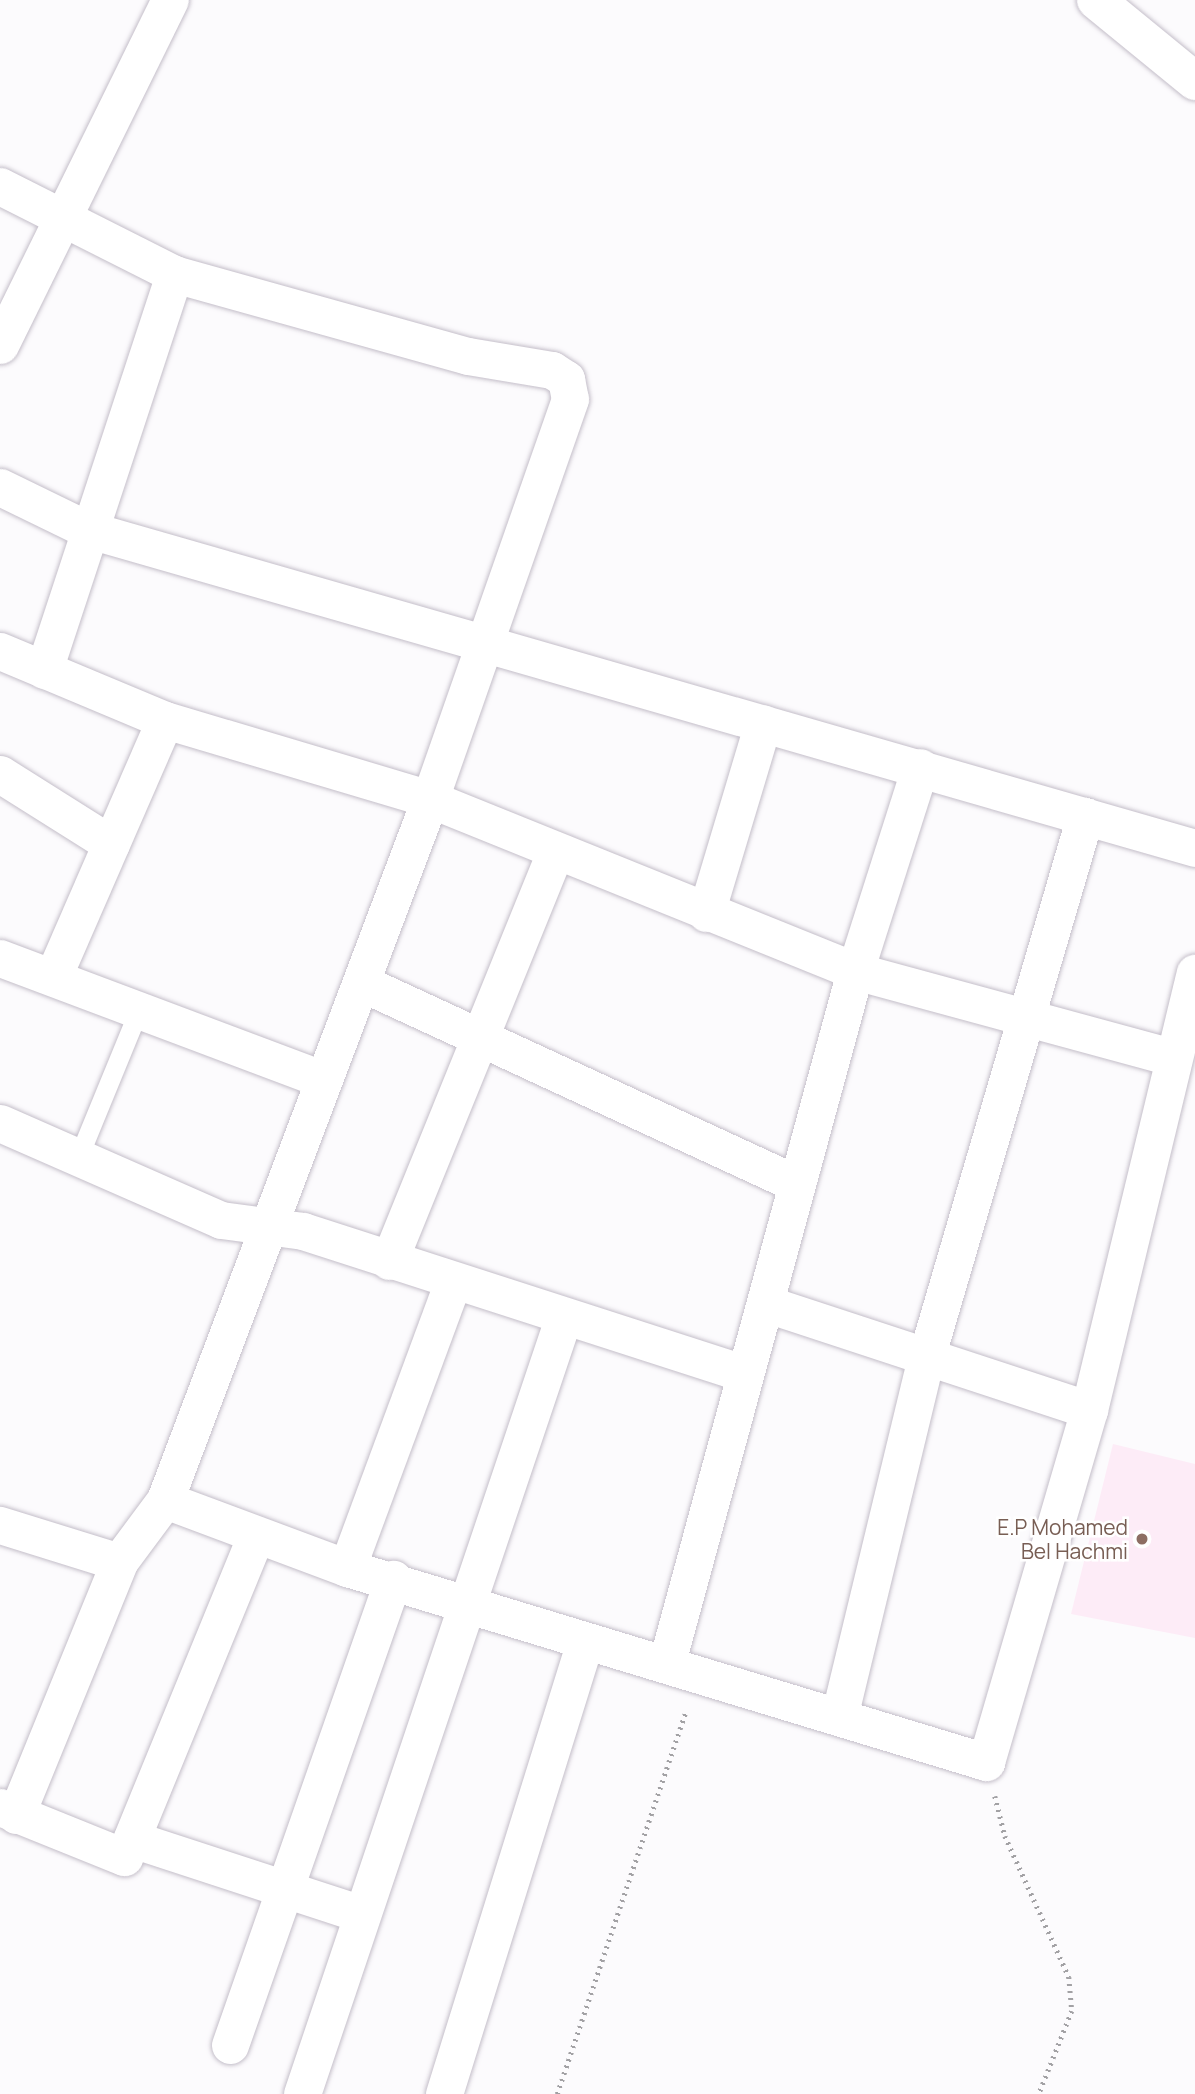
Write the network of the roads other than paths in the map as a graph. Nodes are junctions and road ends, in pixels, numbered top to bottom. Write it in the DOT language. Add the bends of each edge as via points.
graph roads {
  1 [pos="170,0"];
  2 [pos="1096,0"];
  3 [pos="1195,81"];
  4 [pos="0,187"];
  5 [pos="61,220"];
  6 [pos="174,274"];
  7 [pos="0,345"];
  8 [pos="0,486"];
  9 [pos="86,529"];
  10 [pos="485,646"];
  11 [pos="0,651"];
  12 [pos="44,670"];
  13 [pos="165,720"];
  14 [pos="763,723"];
  15 [pos="920,767"];
  16 [pos="0,774"];
  17 [pos="430,799"];
  18 [pos="1085,816"];
  19 [pos="111,844"];
  20 [pos="1195,848"];
  21 [pos="555,853"];
  22 [pos="706,913"];
  23 [pos="0,958"];
  24 [pos="855,971"];
  25 [pos="1195,973"];
  26 [pos="53,977"];
  27 [pos="362,983"];
  28 [pos="139,1009"];
  29 [pos="1022,1020"];
  30 [pos="478,1039"];
  31 [pos="1171,1057"];
  32 [pos="320,1078"];
  33 [pos="0,1123"];
  34 [pos="78,1158"];
  35 [pos="797,1184"];
  36 [pos="263,1228"];
  37 [pos="389,1261"];
  38 [pos="453,1281"];
  39 [pos="767,1304"];
  40 [pos="564,1316"];
  41 [pos="926,1358"];
  42 [pos="743,1373"];
  43 [pos="1089,1410"];
  44 [pos="165,1500"];
  45 [pos="0,1525"];
  46 [pos="255,1538"];
  47 [pos="118,1562"];
  48 [pos="346,1568"];
  49 [pos="393,1579"];
  50 [pos="468,1604"];
  51 [pos="585,1642"];
  52 [pos="683,1667"];
  53 [pos="839,1717"];
  54 [pos="8,1811"];
  55 [pos="132,1839"];
  56 [pos="283,1891"];
  57 [pos="361,1914"];
  58 [pos="230,2045"];
  59 [pos="302,2094"];
  60 [pos="444,2094"];
  1 -- 5 [label="street"];
  2 -- 3 [label="street"];
  4 -- 5 [label="street"];
  5 -- 6 [label="street"];
  5 -- 7 [label="street"];
  6 -- 9 [label="street"];
  6 -- 10 [label="street" via="468,356 552,370 566,379 570,400"];
  8 -- 9 [label="street"];
  9 -- 10 [label="street"];
  9 -- 12 [label="street"];
  10 -- 14 [label="street"];
  10 -- 17 [label="street"];
  11 -- 12 [label="street"];
  12 -- 13 [label="street"];
  13 -- 17 [label="street"];
  13 -- 19 [label="street"];
  14 -- 15 [label="street"];
  14 -- 22 [label="street"];
  15 -- 18 [label="street"];
  15 -- 24 [label="street"];
  16 -- 19 [label="street"];
  17 -- 21 [label="street"];
  17 -- 27 [label="street"];
  18 -- 20 [label="street"];
  18 -- 29 [label="street"];
  19 -- 26 [label="street"];
  21 -- 22 [label="street"];
  21 -- 30 [label="street"];
  22 -- 24 [label="street"];
  23 -- 26 [label="street"];
  24 -- 29 [label="street"];
  24 -- 35 [label="street"];
  25 -- 31 [label="street"];
  26 -- 28 [label="street"];
  27 -- 30 [label="street"];
  27 -- 32 [label="street"];
  28 -- 32 [label="street"];
  28 -- 34 [label="lane"];
  29 -- 31 [label="street"];
  29 -- 41 [label="street"];
  30 -- 35 [label="street"];
  30 -- 37 [label="street"];
  31 -- 43 [label="street"];
  32 -- 36 [label="street"];
  33 -- 34 [label="street"];
  34 -- 36 [label="street" via="221,1220"];
  35 -- 39 [label="street"];
  36 -- 37 [label="street" via="303,1231"];
  36 -- 44 [label="street"];
  37 -- 38 [label="street"];
  38 -- 40 [label="street"];
  38 -- 48 [label="street"];
  39 -- 41 [label="street"];
  39 -- 42 [label="street"];
  40 -- 42 [label="street"];
  40 -- 50 [label="street"];
  41 -- 43 [label="street"];
  41 -- 53 [label="street"];
  42 -- 52 [label="street"];
  43 -- 53 [label="street" via="986,1762"];
  44 -- 46 [label="street"];
  44 -- 47 [label="street"];
  45 -- 47 [label="street"];
  46 -- 48 [label="street"];
  46 -- 55 [label="street"];
  47 -- 54 [label="street"];
  48 -- 49 [label="street"];
  49 -- 50 [label="street"];
  49 -- 56 [label="street"];
  50 -- 51 [label="street"];
  50 -- 57 [label="street"];
  51 -- 52 [label="street"];
  51 -- 60 [label="street"];
  52 -- 53 [label="street"];
  54 -- 55 [label="street" via="121,1857"];
  55 -- 56 [label="street"];
  56 -- 57 [label="street"];
  56 -- 58 [label="street"];
  57 -- 59 [label="street"];
}
